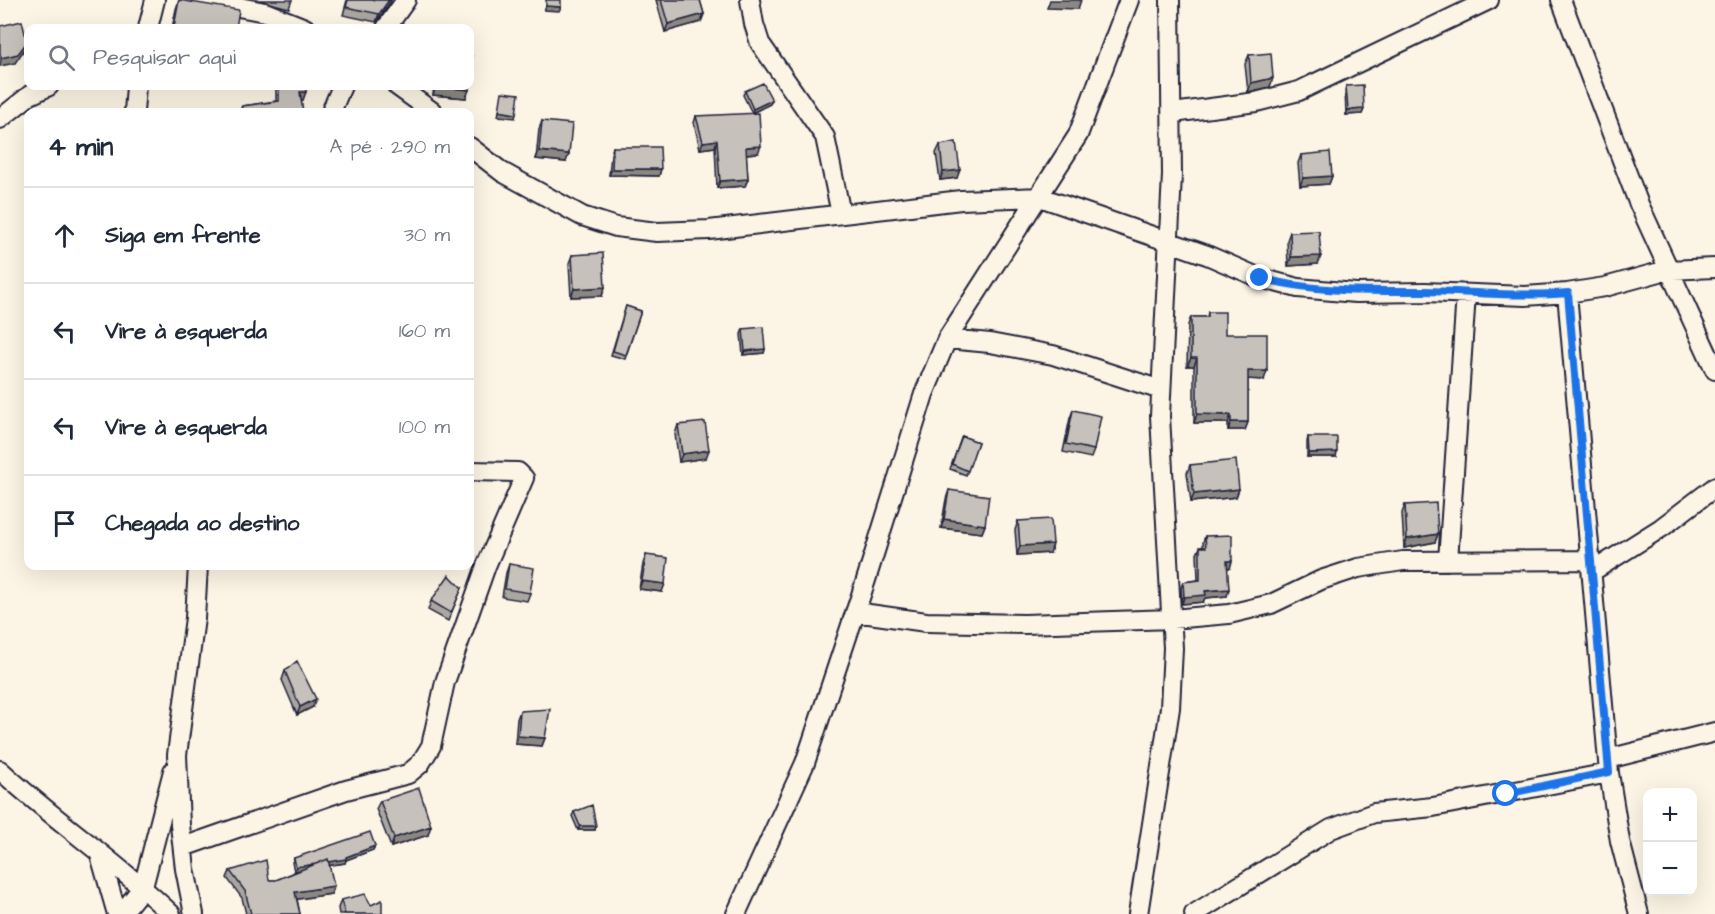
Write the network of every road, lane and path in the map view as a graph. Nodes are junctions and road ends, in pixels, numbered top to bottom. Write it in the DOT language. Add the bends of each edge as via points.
graph roads {
  1 [pos="155,0"];
  2 [pos="202,0"];
  3 [pos="406,0"];
  4 [pos="750,0"];
  5 [pos="1129,0"];
  6 [pos="1170,0"];
  7 [pos="1489,0"];
  8 [pos="1561,0"];
  9 [pos="149,24"];
  10 [pos="295,24"];
  11 [pos="389,24"];
  12 [pos="40,90"];
  13 [pos="136,90"];
  14 [pos="340,90"];
  15 [pos="403,90"];
  16 [pos="134,108"];
  17 [pos="333,108"];
  18 [pos="427,108"];
  19 [pos="1173,113"];
  20 [pos="0,119"];
  21 [pos="474,150"];
  22 [pos="1040,197"];
  23 [pos="841,214"];
  24 [pos="1170,243"];
  25 [pos="1715,268"];
  26 [pos="1667,270"];
  27 [pos="1568,293"];
  28 [pos="1466,294"];
  29 [pos="947,339"];
  30 [pos="1715,370"];
  31 [pos="1161,390"];
  32 [pos="474,471"];
  33 [pos="1715,487"];
  34 [pos="1448,561"];
  35 [pos="1592,565"];
  36 [pos="198,570"];
  37 [pos="855,612"];
  38 [pos="1172,619"];
  39 [pos="1715,732"];
  40 [pos="177,755"];
  41 [pos="1609,766"];
  42 [pos="0,770"];
  43 [pos="183,847"];
  44 [pos="100,855"];
  45 [pos="143,887"];
  46 [pos="119,914"];
  47 [pos="171,914"];
  48 [pos="194,914"];
  49 [pos="736,914"];
  50 [pos="1138,914"];
  51 [pos="1194,914"];
  52 [pos="1638,914"];
  1 -- 9 [label="street"];
  2 -- 10 [label="street" via="265,12"];
  3 -- 11 [label="street"];
  4 -- 23 [label="street" via="760,43 825,137"];
  5 -- 22 [label="street" via="1078,135"];
  6 -- 19 [label="street"];
  7 -- 19 [label="street" via="1299,91 1256,102"];
  8 -- 26 [label="street"];
  12 -- 20 [label="street"];
  13 -- 16 [label="street"];
  14 -- 17 [label="street"];
  15 -- 18 [label="street"];
  19 -- 24 [label="street"];
  21 -- 23 [label="street" via="529,188 582,216 616,227 657,232 709,230"];
  22 -- 23 [label="street" via="961,200"];
  22 -- 24 [label="street"];
  22 -- 29 [label="street"];
  24 -- 28 [label="street" via="1260,278 1298,288"];
  24 -- 31 [label="street"];
  25 -- 26 [label="street"];
  26 -- 27 [label="street"];
  26 -- 30 [label="street"];
  27 -- 28 [label="street"];
  27 -- 35 [label="street"];
  28 -- 34 [label="street"];
  29 -- 31 [label="street" via="1053,355"];
  29 -- 37 [label="street" via="924,394"];
  31 -- 38 [label="street"];
  32 -- 43 [label="street" via="518,472 524,478 486,566 445,682 431,746 420,764 408,774 346,790"];
  33 -- 35 [label="street" via="1661,528"];
  34 -- 35 [label="street"];
  34 -- 38 [label="street" via="1402,561 1358,568 1321,580 1271,604 1229,614"];
  35 -- 41 [label="street"];
  36 -- 40 [label="street"];
  37 -- 38 [label="street" via="926,622 1025,624"];
  37 -- 49 [label="street" via="805,763"];
  38 -- 50 [label="street" via="1170,708"];
  39 -- 41 [label="street"];
  40 -- 43 [label="street"];
  40 -- 45 [label="street"];
  41 -- 51 [label="street" via="1433,807 1374,813 1331,829"];
  41 -- 52 [label="street" via="1620,841"];
  42 -- 44 [label="street"];
  43 -- 48 [label="street"];
  44 -- 45 [label="street"];
  44 -- 46 [label="street"];
  45 -- 46 [label="street"];
  45 -- 47 [label="street"];
}
